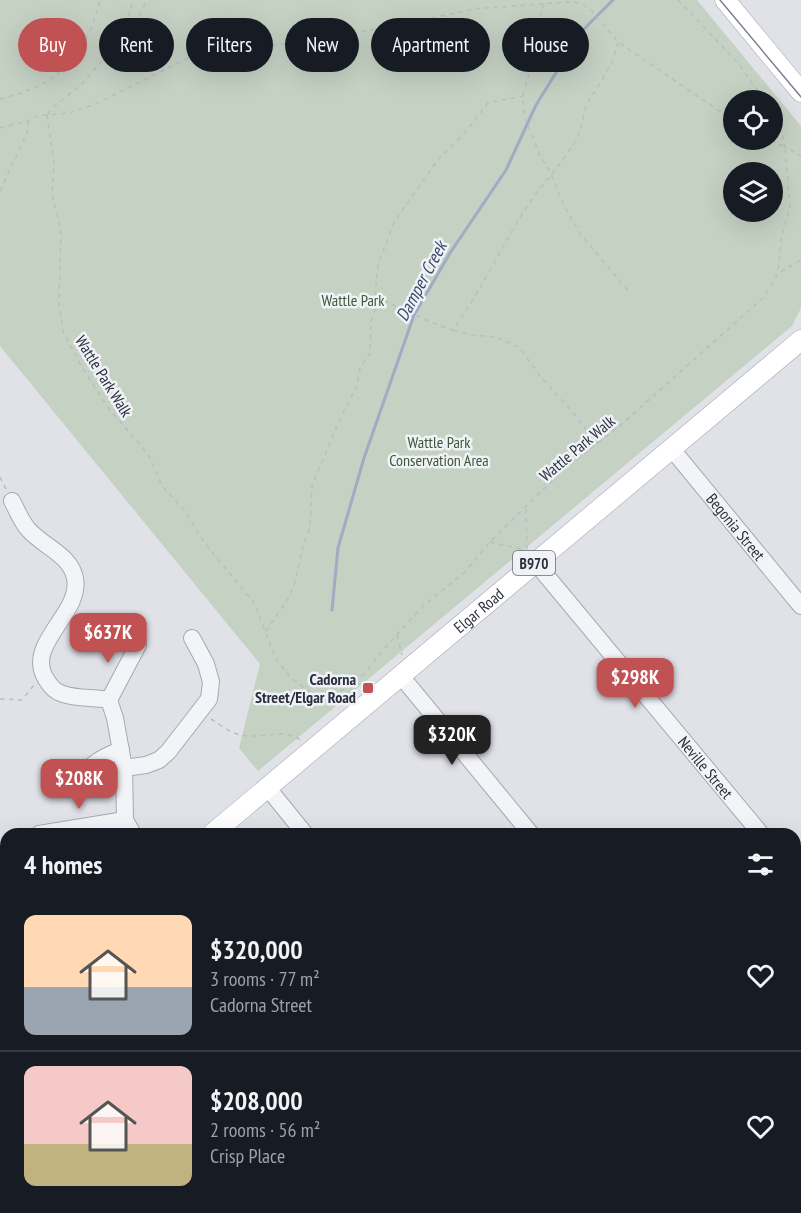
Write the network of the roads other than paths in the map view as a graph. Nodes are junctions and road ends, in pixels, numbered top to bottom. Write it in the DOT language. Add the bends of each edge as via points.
graph roads {
  1 [pos="724,0"];
  2 [pos="801,92"];
  3 [pos="801,340"];
  4 [pos="671,448"];
  5 [pos="12,501"];
  6 [pos="531,556"];
  7 [pos="801,606"];
  8 [pos="192,638"];
  9 [pos="138,645"];
  10 [pos="403,673"];
  11 [pos="109,700"];
  12 [pos="121,750"];
  13 [pos="124,768"];
  14 [pos="76,785"];
  15 [pos="267,788"];
  16 [pos="129,827"];
  17 [pos="219,828"];
  18 [pos="300,828"];
  19 [pos="526,828"];
  20 [pos="756,828"];
  1 -- 2 [label="main road"];
  3 -- 4 [label="main road, Elgar Road / B970"];
  4 -- 6 [label="main road, Elgar Road / B970"];
  4 -- 7 [label="street, Begonia Street"];
  5 -- 11 [label="street" via="28,530 64,559 75,576 76,594 47,643 41,660 43,674 61,694"];
  6 -- 10 [label="main road, Elgar Road / B970"];
  6 -- 20 [label="street, Neville Street"];
  8 -- 13 [label="street" via="206,664 211,682 209,699 159,760"];
  9 -- 11 [label="street"];
  10 -- 15 [label="main road, Elgar Road / B970"];
  10 -- 19 [label="street"];
  11 -- 12 [label="street"];
  12 -- 13 [label="street"];
  12 -- 14 [label="street" via="101,758"];
  13 -- 16 [label="street"];
  15 -- 17 [label="main road, Elgar Road / B970"];
  15 -- 18 [label="street"];
}
